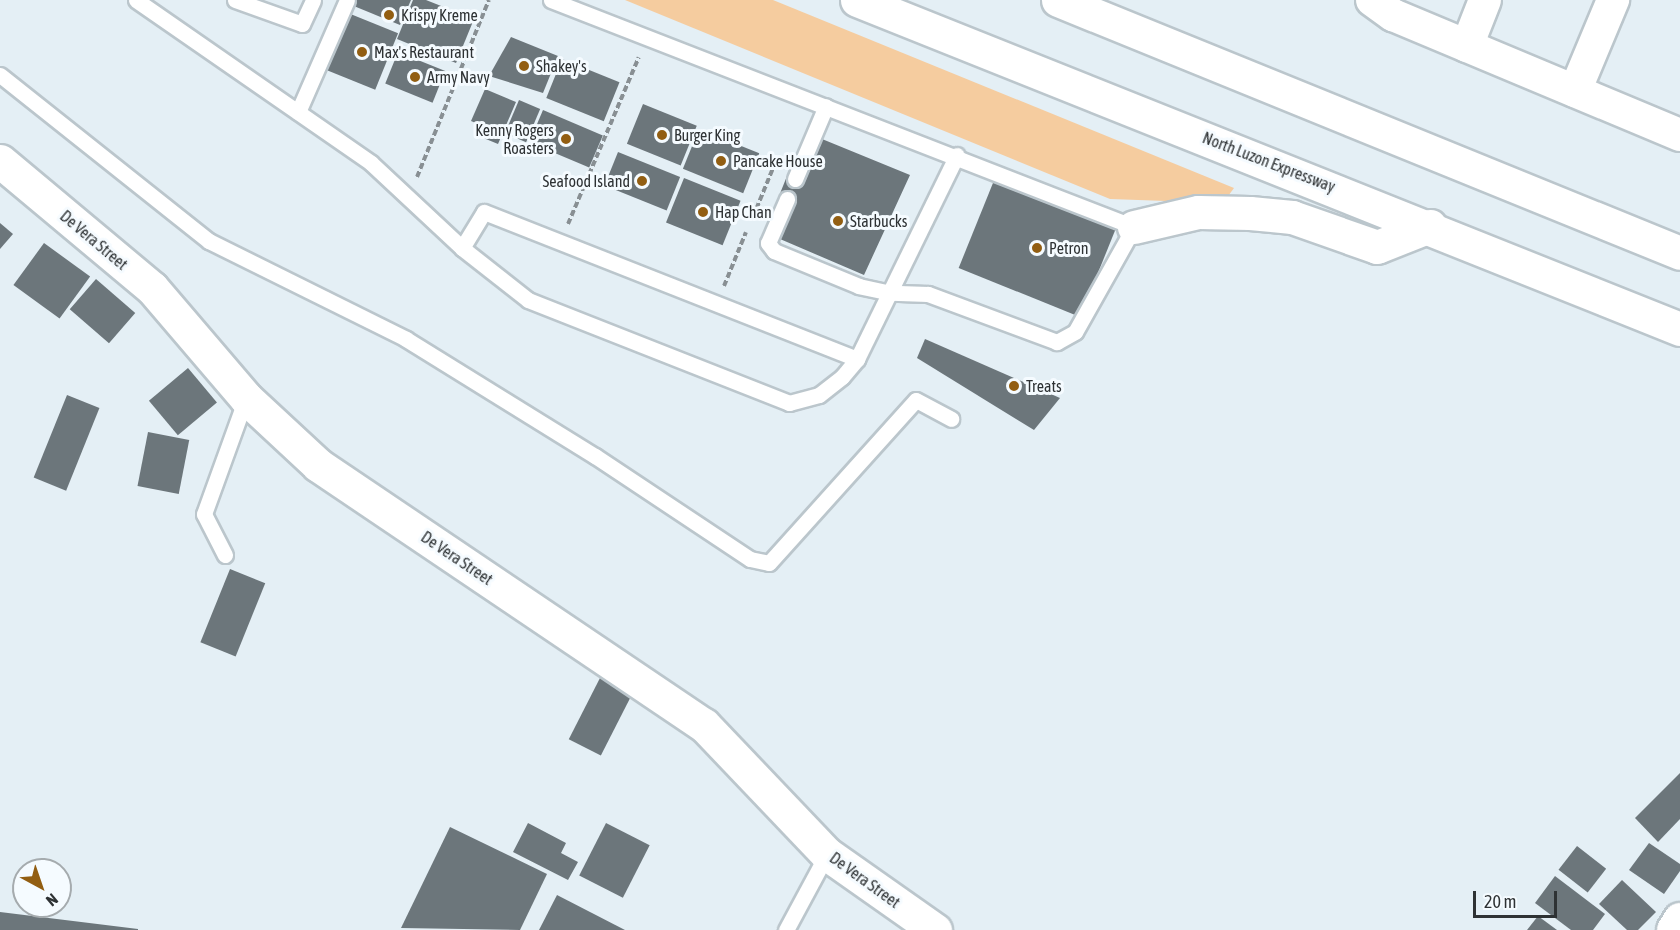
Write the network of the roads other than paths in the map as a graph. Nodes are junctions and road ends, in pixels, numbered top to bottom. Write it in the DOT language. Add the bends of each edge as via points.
graph roads {
  1 [pos="136,0"];
  2 [pos="235,0"];
  3 [pos="313,0"];
  4 [pos="347,0"];
  5 [pos="551,0"];
  6 [pos="857,0"];
  7 [pos="1058,0"];
  8 [pos="1372,0"];
  9 [pos="1485,0"];
  10 [pos="1613,0"];
  11 [pos="1467,46"];
  12 [pos="0,75"];
  13 [pos="1575,92"];
  14 [pos="825,106"];
  15 [pos="298,112"];
  16 [pos="1680,135"];
  17 [pos="957,155"];
  18 [pos="0,161"];
  19 [pos="795,179"];
  20 [pos="787,199"];
  21 [pos="1430,225"];
  22 [pos="1134,227"];
  23 [pos="462,248"];
  24 [pos="1680,253"];
  25 [pos="891,293"];
  26 [pos="1680,328"];
  27 [pos="857,359"];
  28 [pos="246,398"];
  29 [pos="951,419"];
  30 [pos="225,555"];
  31 [pos="827,854"];
  32 [pos="1680,920"];
  33 [pos="786,930"];
  34 [pos="935,930"];
  35 [pos="1673,930"];
  1 -- 15 [label="lane"];
  2 -- 3 [label="lane" via="302,24"];
  4 -- 15 [label="lane"];
  5 -- 14 [label="lane" via="646,40"];
  6 -- 21 [label="main road, North Luzon Expressway"];
  7 -- 24 [label="main road"];
  8 -- 11 [label="street" via="1393,15"];
  9 -- 11 [label="street"];
  10 -- 13 [label="street"];
  11 -- 13 [label="street"];
  12 -- 29 [label="lane" via="209,241 406,339 595,456 750,559 769,563 916,400"];
  13 -- 16 [label="street"];
  14 -- 17 [label="lane"];
  14 -- 19 [label="lane"];
  15 -- 23 [label="lane" via="371,162"];
  17 -- 22 [label="lane"];
  17 -- 25 [label="lane"];
  18 -- 28 [label="main road, De Vera Street" via="152,288"];
  20 -- 25 [label="lane" via="768,243 774,251 859,286"];
  21 -- 22 [label="main road" via="1377,248 1292,217 1250,213 1198,212"];
  21 -- 26 [label="main road, North Luzon Expressway"];
  22 -- 25 [label="lane" via="1075,332 1057,342 928,294"];
  23 -- 27 [label="lane" via="484,212"];
  23 -- 27 [label="lane" via="528,300 789,403 819,395"];
  25 -- 27 [label="lane"];
  28 -- 30 [label="lane" via="204,514"];
  28 -- 31 [label="main road, De Vera Street" via="318,465 704,725"];
  31 -- 33 [label="lane"];
  31 -- 34 [label="main road, De Vera Street"];
  32 -- 35 [label="street"];
}
